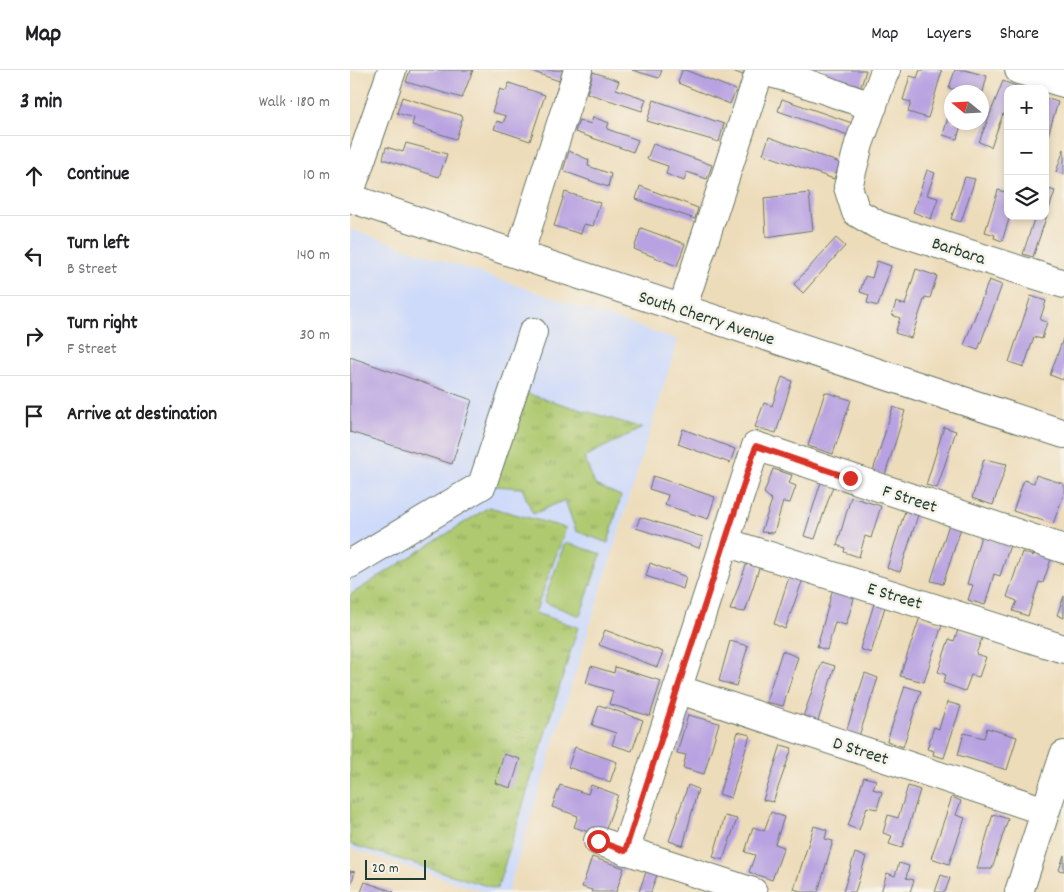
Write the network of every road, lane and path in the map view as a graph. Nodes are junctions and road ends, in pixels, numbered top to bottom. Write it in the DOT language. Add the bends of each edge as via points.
graph roads {
  1 [pos="392,70"];
  2 [pos="578,70"];
  3 [pos="760,70"];
  4 [pos="886,70"];
  5 [pos="1019,70"];
  6 [pos="1064,83"];
  7 [pos="873,106"];
  8 [pos="350,192"];
  9 [pos="350,198"];
  10 [pos="519,255"];
  11 [pos="1064,284"];
  12 [pos="682,309"];
  13 [pos="533,332"];
  14 [pos="1064,434"];
  15 [pos="725,542"];
  16 [pos="1064,549"];
  17 [pos="350,564"];
  18 [pos="1064,649"];
  19 [pos="678,689"];
  20 [pos="1064,756"];
  21 [pos="1045,811"];
  22 [pos="598,841"];
  23 [pos="625,851"];
  24 [pos="753,892"];
  25 [pos="1019,892"];
  1 -- 8 [label="street"];
  2 -- 10 [label="street"];
  3 -- 7 [label="street"];
  3 -- 12 [label="street"];
  4 -- 7 [label="street"];
  5 -- 6 [label="street"];
  7 -- 11 [label="street, Barbara" via="848,187 856,212 878,225"];
  9 -- 10 [label="street, South Cherry Avenue"];
  10 -- 12 [label="street, South Cherry Avenue"];
  12 -- 14 [label="street, South Cherry Avenue"];
  13 -- 17 [label="street" via="482,484"];
  15 -- 16 [label="street, F Street" via="756,446"];
  15 -- 18 [label="street, E Street"];
  15 -- 19 [label="street"];
  19 -- 21 [label="street, D Street"];
  19 -- 23 [label="street"];
  20 -- 21 [label="street"];
  21 -- 25 [label="street"];
  22 -- 23 [label="street"];
  23 -- 24 [label="street"];
}
